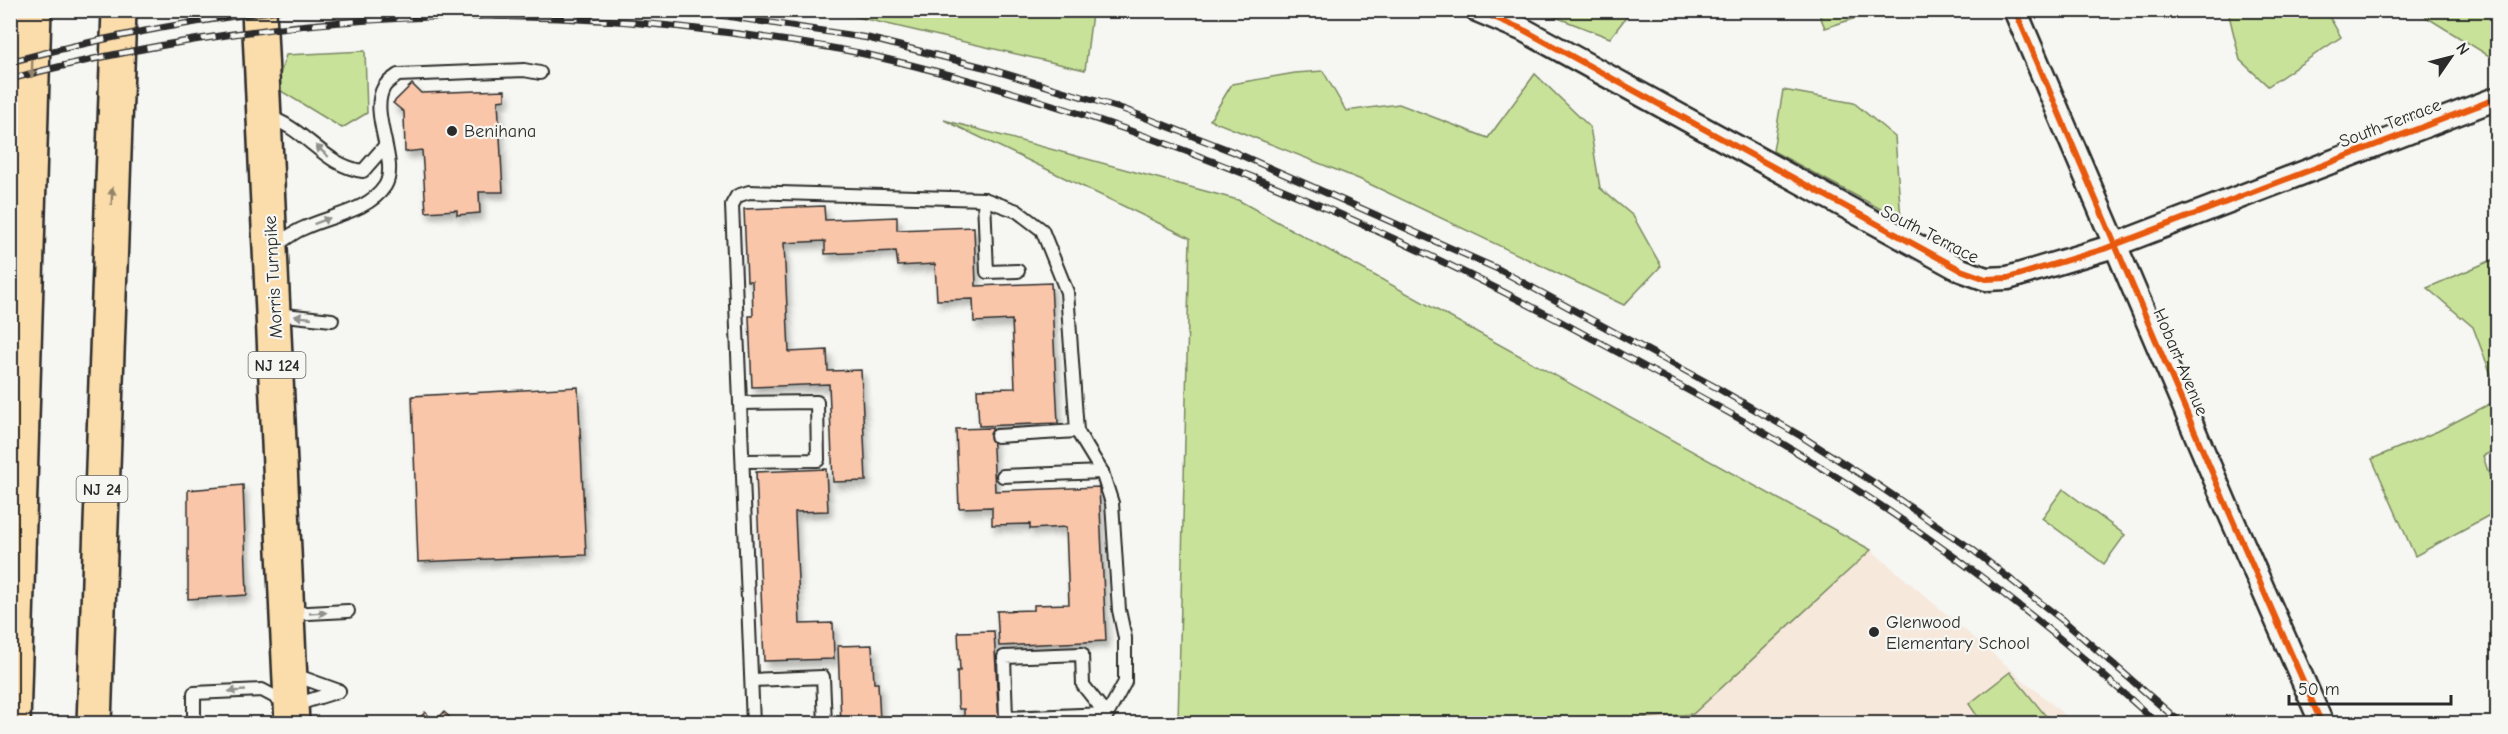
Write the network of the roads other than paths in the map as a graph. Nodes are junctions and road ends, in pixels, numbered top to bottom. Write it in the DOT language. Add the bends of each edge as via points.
graph roads {
  1 [pos="34,10"];
  2 [pos="119,10"];
  3 [pos="259,10"];
  4 [pos="1477,10"];
  5 [pos="2015,10"];
  6 [pos="1525,20"];
  7 [pos="540,73"];
  8 [pos="2498,98"];
  9 [pos="265,116"];
  10 [pos="384,147"];
  11 [pos="984,199"];
  12 [pos="2115,245"];
  13 [pos="272,249"];
  14 [pos="110,254"];
  15 [pos="1018,271"];
  16 [pos="275,314"];
  17 [pos="332,320"];
  18 [pos="741,403"];
  19 [pos="1077,431"];
  20 [pos="997,436"];
  21 [pos="744,461"];
  22 [pos="1102,472"];
  23 [pos="1003,476"];
  24 [pos="348,611"];
  25 [pos="288,614"];
  26 [pos="290,674"];
  27 [pos="752,680"];
  28 [pos="292,715"];
  29 [pos="1104,719"];
  30 [pos="13,723"];
  31 [pos="94,723"];
  32 [pos="117,723"];
  33 [pos="194,723"];
  34 [pos="753,723"];
  35 [pos="825,723"];
  36 [pos="2322,723"];
  1 -- 30 [label="main road, one-way"];
  14 -- 2 [label="main road, NJ 24, one-way"];
  3 -- 9 [label="main road, Morris Turnpike / NJ 124"];
  4 -- 6 [label="street, South Terrace"];
  5 -- 12 [label="street, Hobart Avenue"];
  6 -- 12 [label="street, South Terrace" via="1961,270 1986,279 2008,278"];
  7 -- 10 [label="lane" via="398,75 384,86 381,101"];
  8 -- 12 [label="street, South Terrace"];
  10 -- 9 [label="lane, one-way" via="363,171 346,169 301,133"];
  9 -- 13 [label="main road, Morris Turnpike / NJ 124"];
  13 -- 10 [label="lane, one-way" via="302,228 365,204 375,196 385,186 391,169"];
  11 -- 15 [label="lane" via="987,272"];
  11 -- 18 [label="lane" via="748,192 737,196 732,206"];
  11 -- 19 [label="lane" via="1017,212 1042,230 1067,292"];
  12 -- 36 [label="street, Hobart Avenue"];
  13 -- 16 [label="main road, Morris Turnpike / NJ 124"];
  14 -- 31 [label="main road, NJ 24"];
  14 -- 32 [label="main road"];
  17 -- 16 [label="lane, one-way"];
  16 -- 25 [label="main road, Morris Turnpike / NJ 124"];
  18 -- 21 [label="lane"];
  18 -- 21 [label="lane" via="817,402 818,460"];
  19 -- 20 [label="lane"];
  19 -- 22 [label="lane"];
  21 -- 27 [label="lane"];
  22 -- 23 [label="lane"];
  22 -- 29 [label="lane" via="1112,503 1119,610 1125,639 1125,682"];
  25 -- 24 [label="lane, one-way"];
  25 -- 26 [label="main road, Morris Turnpike / NJ 124"];
  26 -- 28 [label="main road, Morris Turnpike / NJ 124"];
  26 -- 28 [label="lane" via="339,691"];
  27 -- 34 [label="lane"];
  27 -- 35 [label="lane" via="823,677"];
  28 -- 33 [label="lane, one-way" via="262,690 194,693"];
  29 -- 29 [label="lane" via="1006,718 1004,657 1082,654 1083,686"];
}
